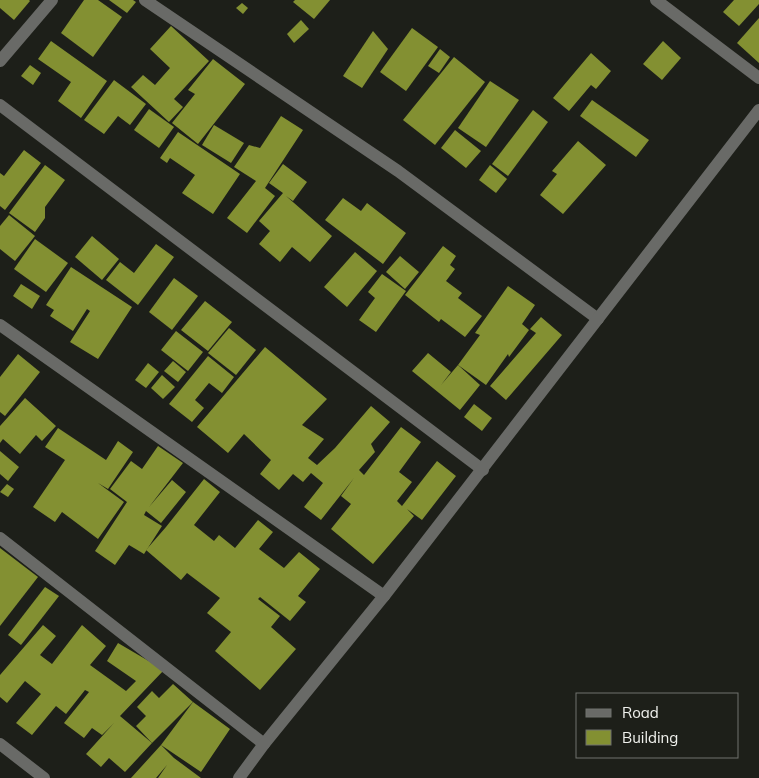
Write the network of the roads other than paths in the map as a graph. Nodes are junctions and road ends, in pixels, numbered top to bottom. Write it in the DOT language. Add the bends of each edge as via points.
graph roads {
  1 [pos="52,0"];
  2 [pos="145,0"];
  3 [pos="656,0"];
  4 [pos="0,61"];
  5 [pos="759,78"];
  6 [pos="0,105"];
  7 [pos="759,110"];
  8 [pos="598,319"];
  9 [pos="0,325"];
  10 [pos="483,470"];
  11 [pos="0,538"];
  12 [pos="384,596"];
  13 [pos="0,744"];
  14 [pos="264,744"];
  15 [pos="44,778"];
  16 [pos="239,778"];
  1 -- 4 [label="street"];
  2 -- 8 [label="street" via="398,171"];
  3 -- 5 [label="street"];
  6 -- 10 [label="street"];
  7 -- 8 [label="street"];
  8 -- 10 [label="street"];
  9 -- 12 [label="street"];
  10 -- 12 [label="street"];
  11 -- 14 [label="street"];
  12 -- 14 [label="street"];
  13 -- 15 [label="street"];
  14 -- 16 [label="street"];
}
